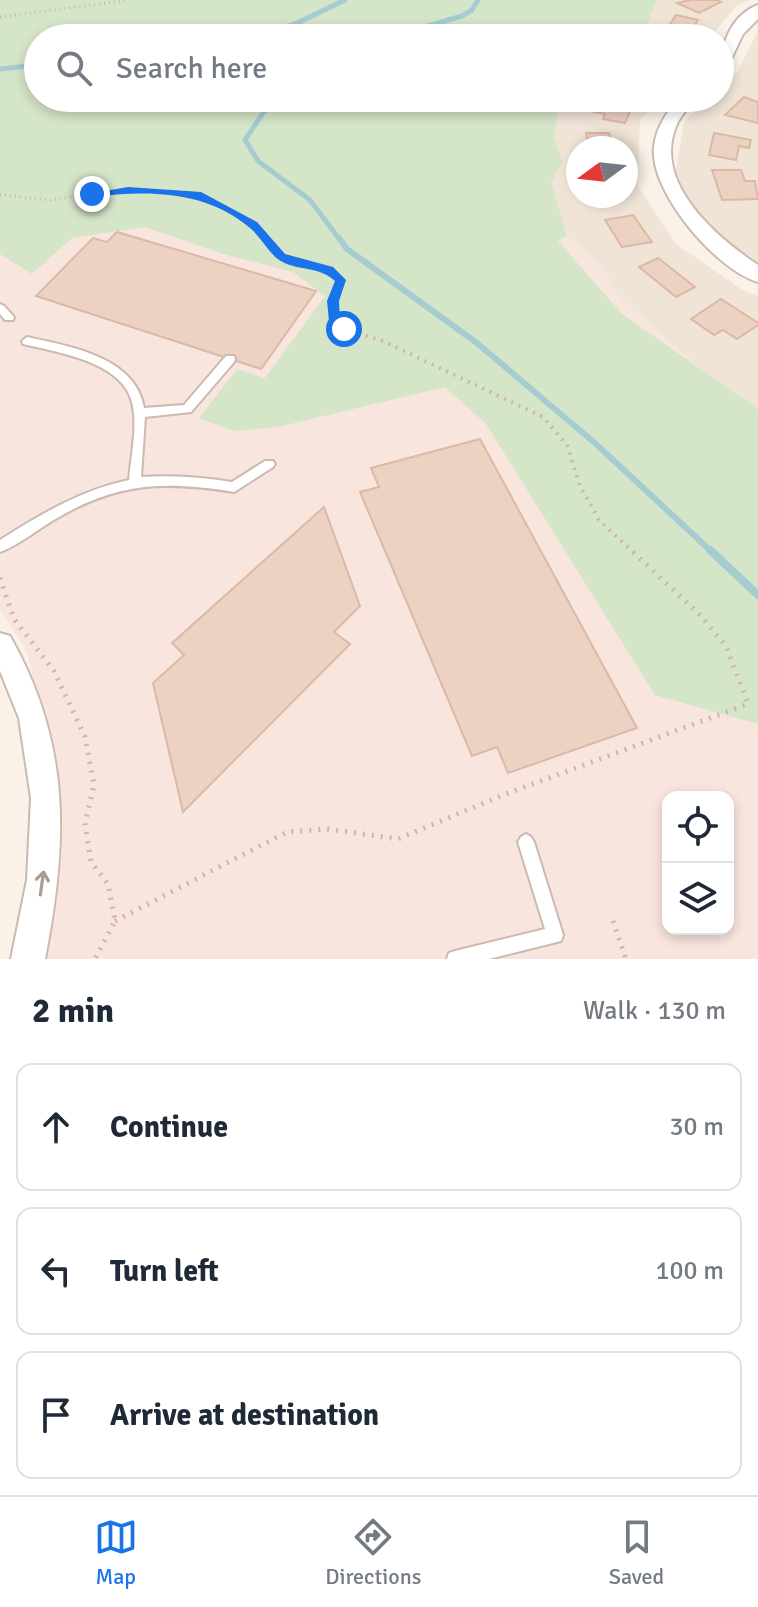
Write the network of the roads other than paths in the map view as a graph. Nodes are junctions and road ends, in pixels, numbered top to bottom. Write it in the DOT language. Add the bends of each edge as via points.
graph roads {
  1 [pos="758,10"];
  2 [pos="734,36"];
  3 [pos="676,112"];
  4 [pos="758,275"];
  5 [pos="27,341"];
  6 [pos="230,359"];
  7 [pos="138,413"];
  8 [pos="269,464"];
  9 [pos="135,480"];
  10 [pos="0,547"];
  11 [pos="0,645"];
  12 [pos="526,842"];
  13 [pos="28,959"];
  14 [pos="455,959"];
  1 -- 2 [label="street"];
  3 -- 4 [label="street" via="666,134 665,167 671,188 700,231"];
  5 -- 7 [label="lane" via="78,352 117,373 136,396"];
  6 -- 7 [label="lane" via="187,409"];
  7 -- 9 [label="lane"];
  8 -- 9 [label="lane" via="234,487 188,478"];
  9 -- 10 [label="lane" via="95,493"];
  13 -- 11 [label="street, one-way" via="46,855 46,798 27,702"];
  12 -- 14 [label="lane" via="555,935"];
}
